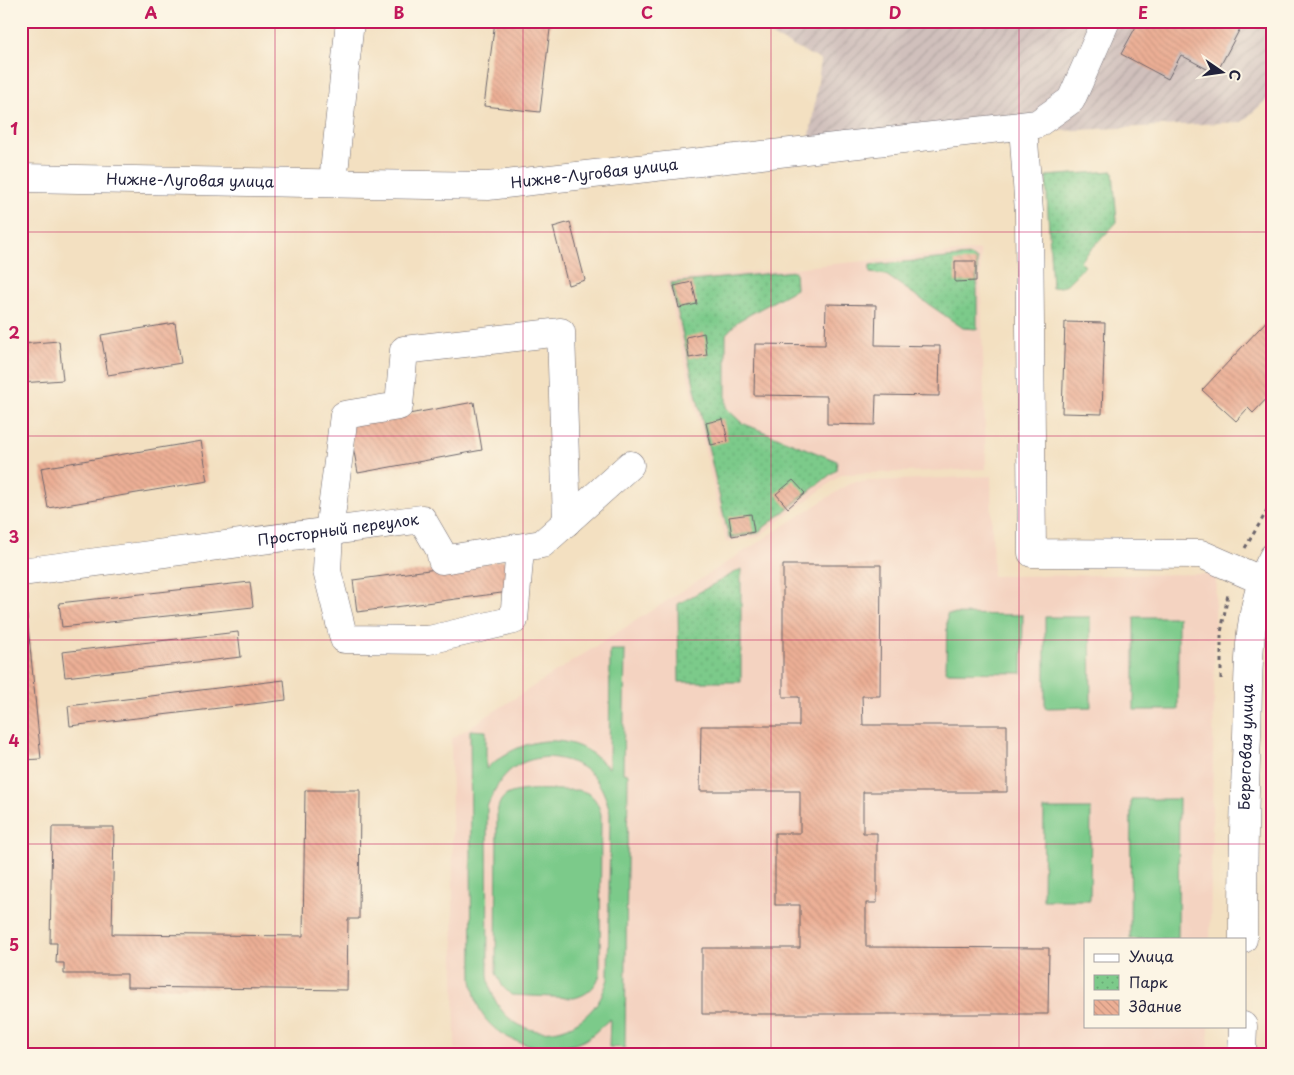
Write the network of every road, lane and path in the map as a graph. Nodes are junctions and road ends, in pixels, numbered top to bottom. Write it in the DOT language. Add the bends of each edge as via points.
graph roads {
  1 [pos="350,21"];
  2 [pos="1106,21"];
  3 [pos="1023,126"];
  4 [pos="21,178"];
  5 [pos="333,182"];
  6 [pos="630,465"];
  7 [pos="567,522"];
  8 [pos="329,532"];
  9 [pos="520,548"];
  10 [pos="1268,569"];
  11 [pos="21,572"];
  12 [pos="1243,938"];
  13 [pos="1243,1028"];
  14 [pos="1242,1054"];
  1 -- 5 [label="street"];
  2 -- 3 [label="street, Нижне-Луговая улица" via="1071,100 1036,124"];
  3 -- 5 [label="street, Нижне-Луговая улица" via="488,186"];
  3 -- 10 [label="street" via="1028,212 1032,553 1201,554"];
  4 -- 5 [label="street, Нижне-Луговая улица"];
  6 -- 7 [label="street, Просторный переулок"];
  7 -- 8 [label="street" via="561,332 404,350 399,406 344,416"];
  7 -- 9 [label="street, Просторный переулок" via="542,544"];
  8 -- 9 [label="street, Просторный переулок" via="422,519 440,550 442,560"];
  8 -- 9 [label="street" via="327,571 344,639 429,640 514,620"];
  8 -- 11 [label="street, Просторный переулок"];
  10 -- 12 [label="street, Береговая улица" via="1255,611 1250,647"];
  13 -- 14 [label="street"];
}
